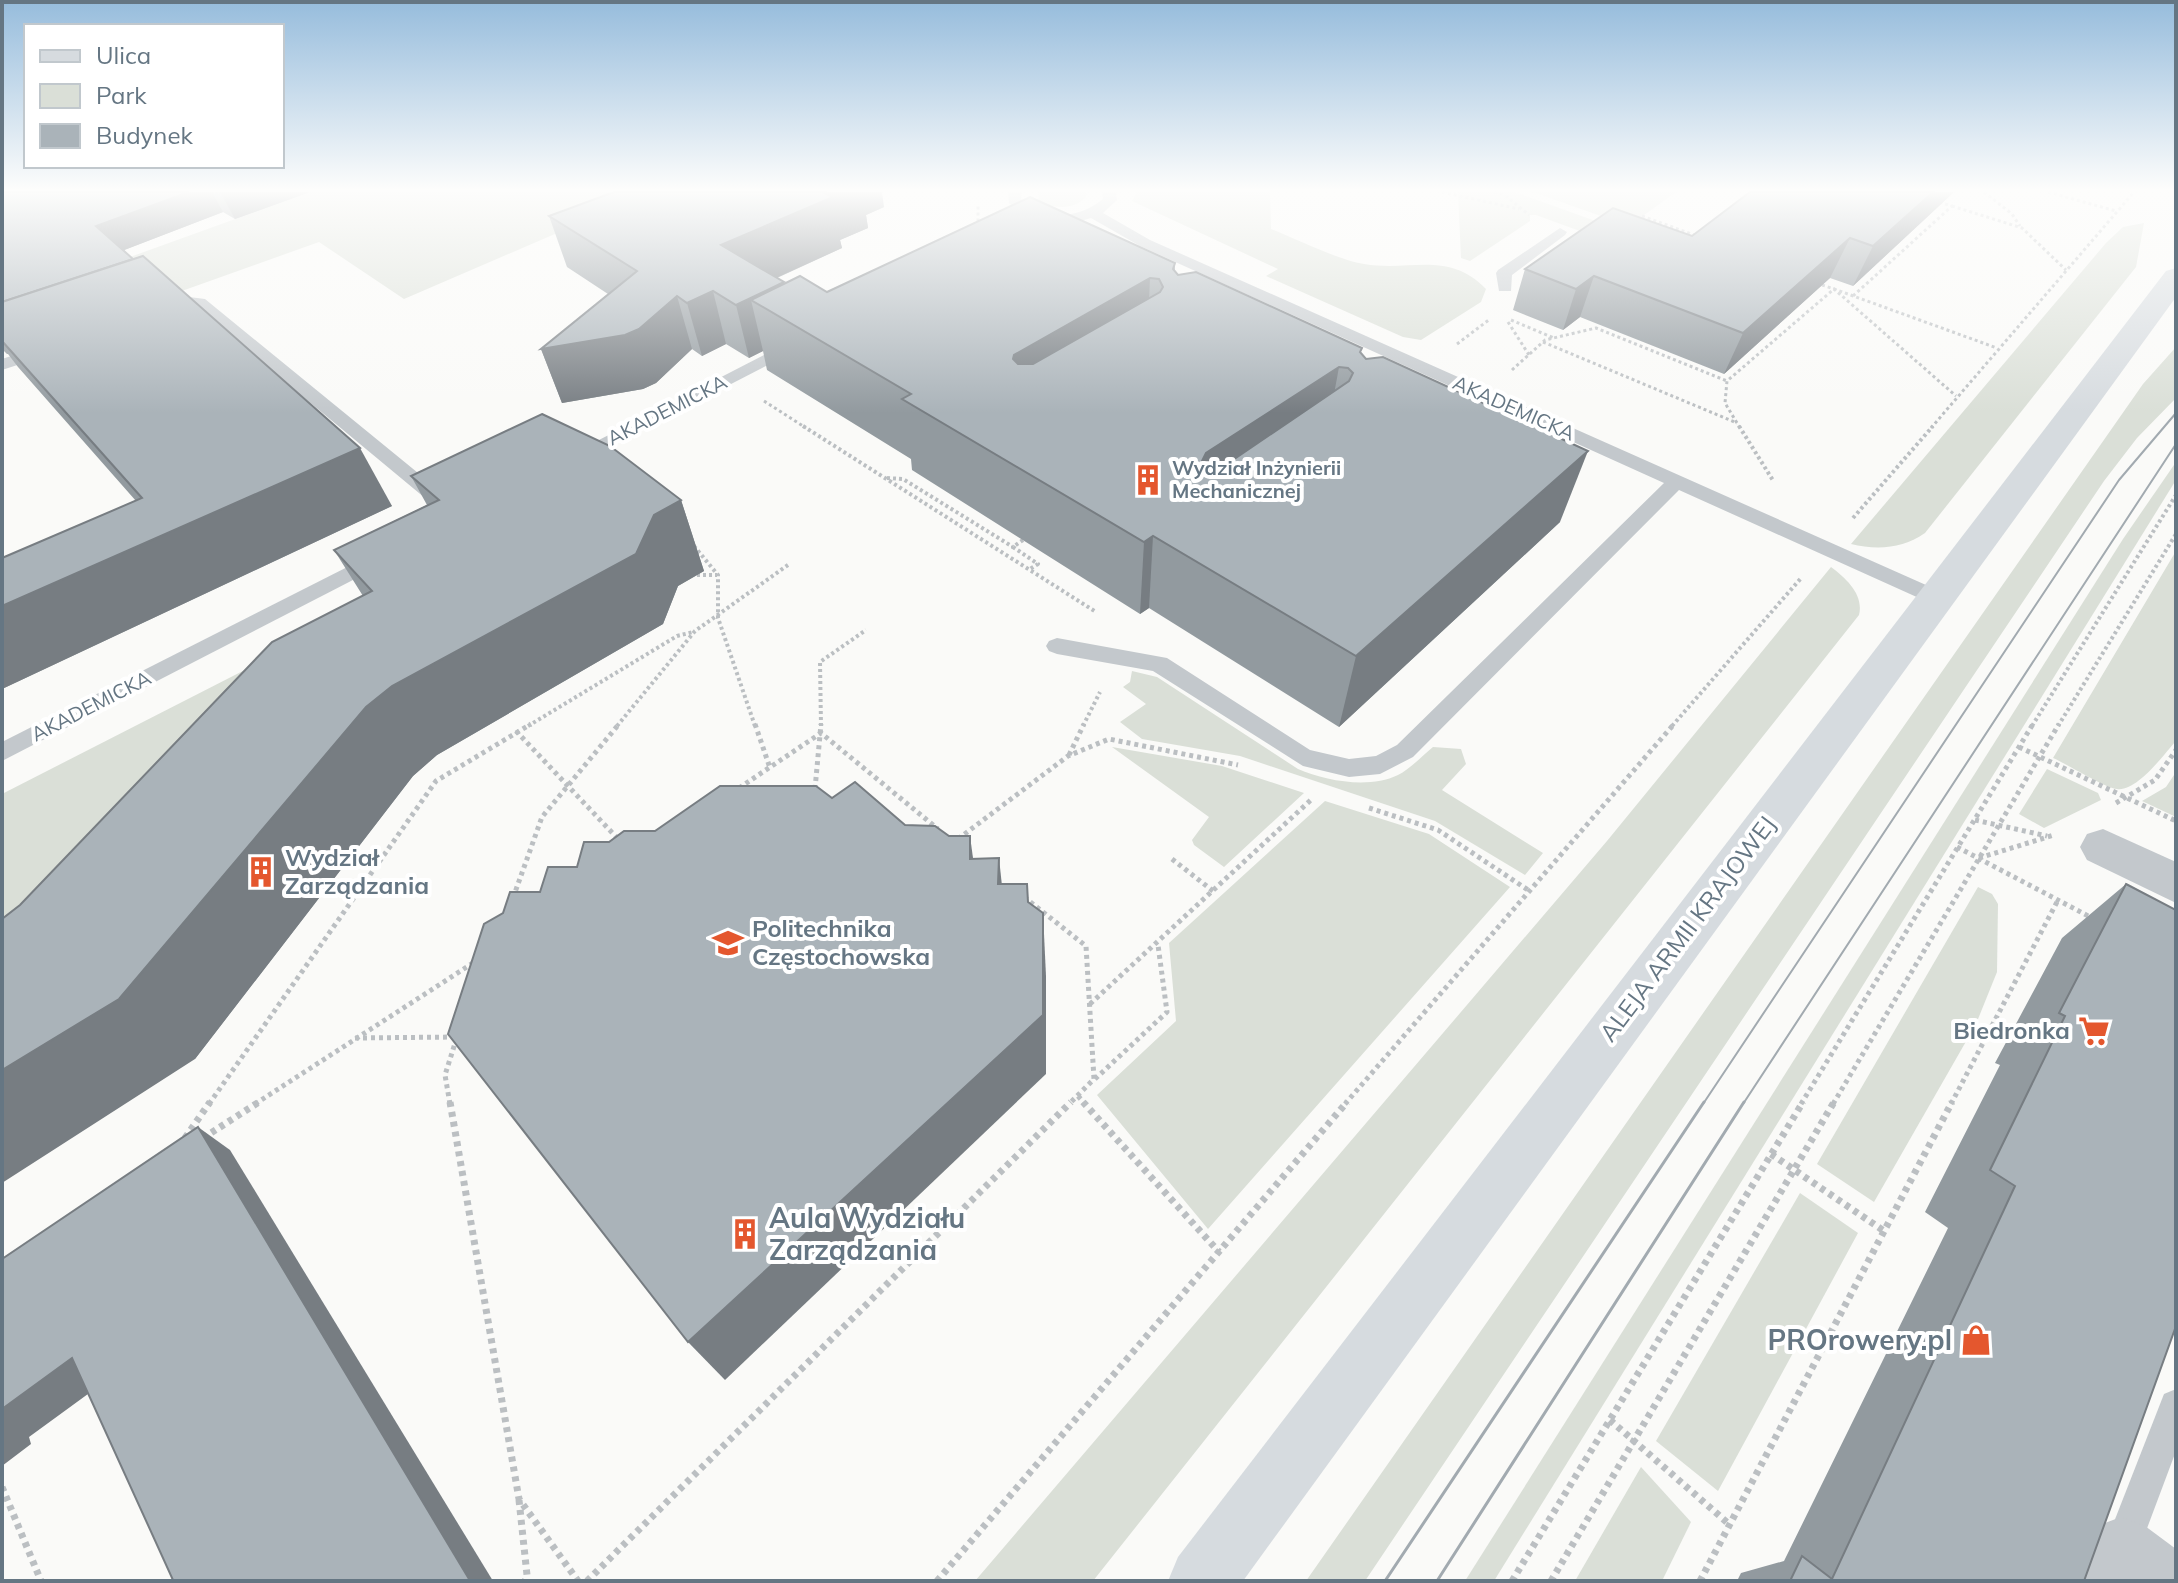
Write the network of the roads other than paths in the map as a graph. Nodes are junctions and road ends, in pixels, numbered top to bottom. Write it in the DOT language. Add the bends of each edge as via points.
graph roads {
  1 [pos="1196,266"];
  2 [pos="1514,266"];
  3 [pos="2176,277"];
  4 [pos="1505,288"];
  5 [pos="1255,292"];
  6 [pos="1237,303"];
  7 [pos="151,312"];
  8 [pos="807,338"];
  9 [pos="62,344"];
  10 [pos="2,365"];
  11 [pos="1431,371"];
  12 [pos="1414,383"];
  13 [pos="550,470"];
  14 [pos="1677,481"];
  15 [pos="446,506"];
  16 [pos="389,553"];
  17 [pos="1937,598"];
  18 [pos="1057,646"];
  19 [pos="2,752"];
  20 [pos="2103,847"];
  21 [pos="2176,884"];
  22 [pos="2176,1406"];
  23 [pos="2132,1571"];
  24 [pos="1202,1581"];
  1 -- 5 [label="lane, AKADEMICKA"];
  2 -- 4 [label="lane" via="1504,273"];
  3 -- 17 [label="main road, ALEJA ARMII KRAJOWEJ"];
  5 -- 6 [label="lane"];
  5 -- 11 [label="lane, AKADEMICKA"];
  7 -- 15 [label="lane" via="181,301 199,302"];
  8 -- 13 [label="lane, AKADEMICKA"];
  9 -- 10 [label="lane"];
  11 -- 12 [label="lane"];
  11 -- 14 [label="lane, AKADEMICKA"];
  14 -- 17 [label="lane, AKADEMICKA"];
  14 -- 18 [label="lane" via="1405,751 1380,765 1349,768 1303,757 1159,664"];
  16 -- 19 [label="lane, AKADEMICKA"];
  17 -- 24 [label="main road, ALEJA ARMII KRAJOWEJ"];
  20 -- 21 [label="street"];
  22 -- 23 [label="lane"];
}
